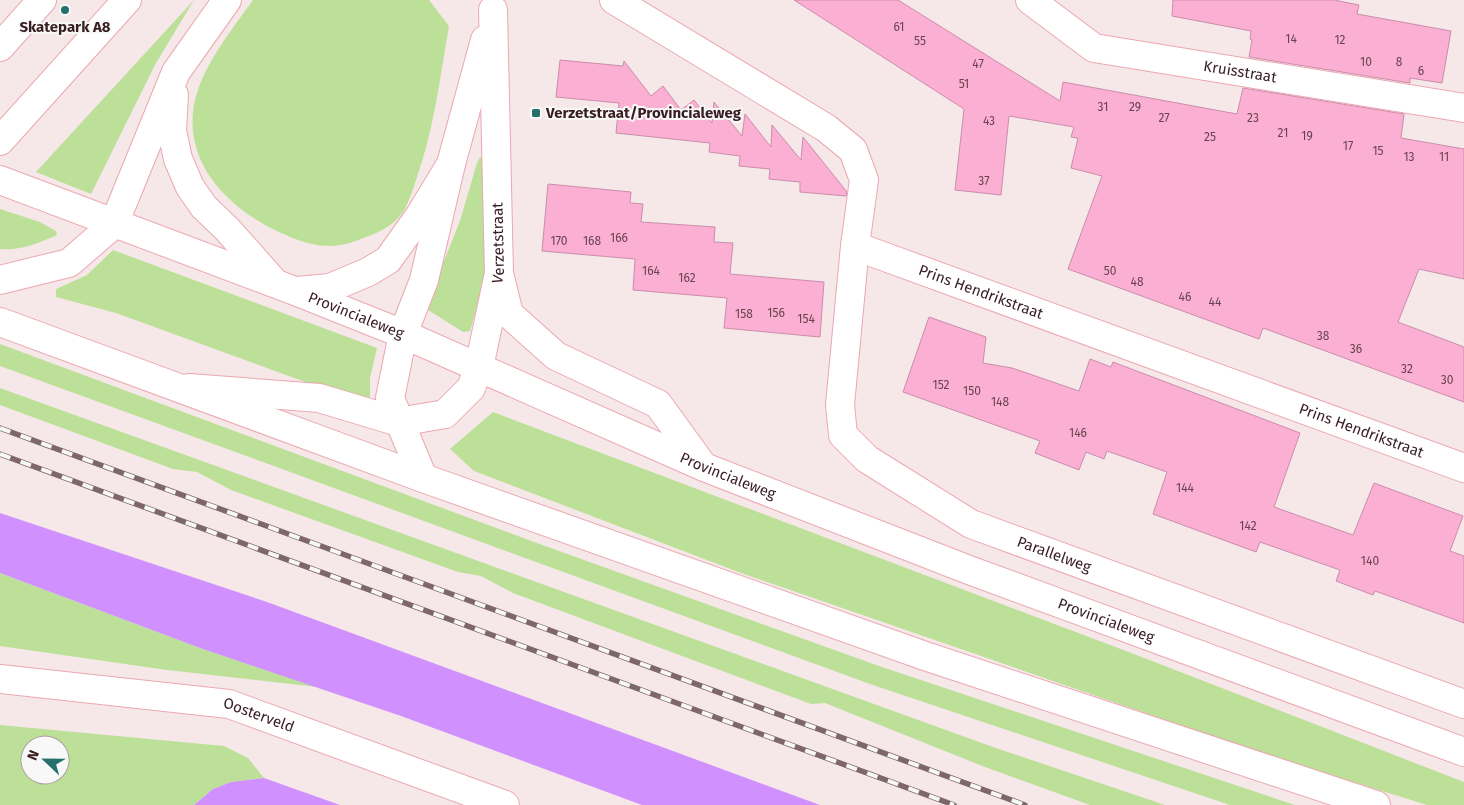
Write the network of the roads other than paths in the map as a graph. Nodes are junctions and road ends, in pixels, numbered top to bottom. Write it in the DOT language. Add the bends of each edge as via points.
graph roads {
  1 [pos="42,0"];
  2 [pos="127,0"];
  3 [pos="227,0"];
  4 [pos="614,0"];
  5 [pos="1030,0"];
  6 [pos="494,5"];
  7 [pos="0,47"];
  8 [pos="176,72"];
  9 [pos="1464,108"];
  10 [pos="0,141"];
  11 [pos="451,164"];
  12 [pos="0,180"];
  13 [pos="114,224"];
  14 [pos="855,246"];
  15 [pos="499,273"];
  16 [pos="0,280"];
  17 [pos="285,287"];
  18 [pos="0,322"];
  19 [pos="403,334"];
  20 [pos="479,367"];
  21 [pos="176,387"];
  22 [pos="399,422"];
  23 [pos="704,468"];
  24 [pos="1464,468"];
  25 [pos="423,478"];
  26 [pos="0,679"];
  27 [pos="1464,704"];
  28 [pos="1464,752"];
  29 [pos="505,805"];
  30 [pos="1376,805"];
  1 -- 7 [label="main road"];
  2 -- 10 [label="main road"];
  3 -- 8 [label="main road"];
  4 -- 14 [label="main road" via="826,128 853,150 864,180"];
  5 -- 9 [label="main road, Kruisstraat" via="1094,48"];
  6 -- 11 [label="main road, Verzetstraat"];
  6 -- 15 [label="main road, Verzetstraat"];
  8 -- 13 [label="main road"];
  8 -- 17 [label="main road" via="172,131 178,159 190,188 204,207"];
  11 -- 17 [label="main road" via="388,260 330,288"];
  11 -- 19 [label="main road, Verzetstraat" via="424,280"];
  12 -- 13 [label="main road, Provincialeweg"];
  13 -- 16 [label="main road" via="69,263"];
  13 -- 17 [label="main road, Provincialeweg"];
  14 -- 24 [label="main road, Prins Hendrikstraat"];
  14 -- 27 [label="main road, Parallelweg" via="840,405 843,435 867,459 971,524"];
  15 -- 20 [label="main road, Verzetstraat"];
  15 -- 23 [label="main road" via="510,314 556,356 658,404"];
  17 -- 19 [label="main road, Provincialeweg"];
  18 -- 21 [label="main road"];
  19 -- 20 [label="main road, Provincialeweg"];
  19 -- 22 [label="main road, Verzetstraat" via="390,398"];
  20 -- 22 [label="main road, Verzetstraat" via="472,388 445,414"];
  20 -- 23 [label="main road, Provincialeweg"];
  21 -- 22 [label="main road, Verzetstraat" via="319,398"];
  21 -- 25 [label="main road"];
  22 -- 25 [label="main road, Verzetstraat"];
  23 -- 28 [label="main road, Provincialeweg" via="969,570"];
  25 -- 30 [label="main road" via="925,656"];
  26 -- 29 [label="main road, Oosterveld" via="229,704"];
}
